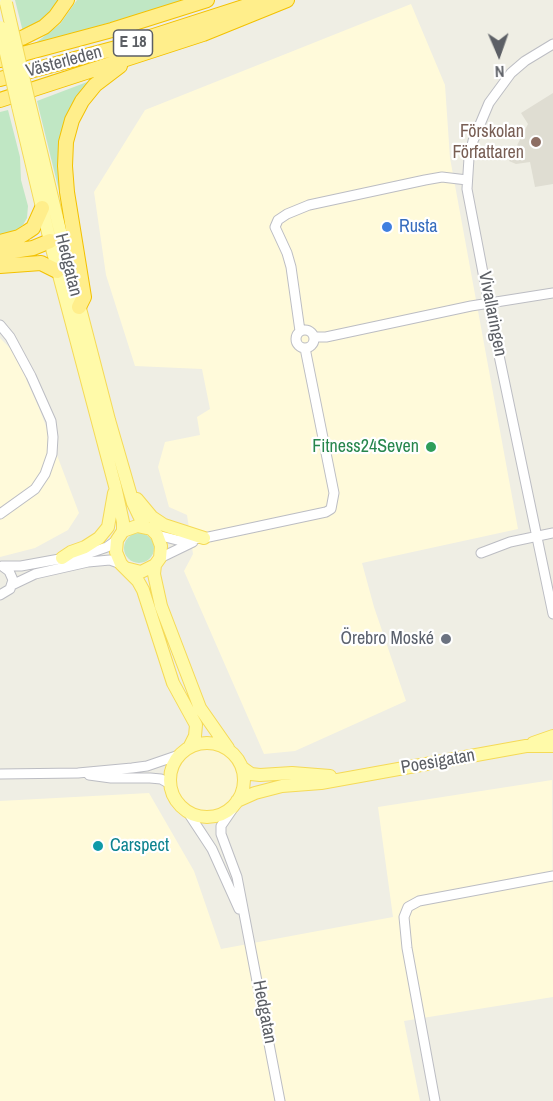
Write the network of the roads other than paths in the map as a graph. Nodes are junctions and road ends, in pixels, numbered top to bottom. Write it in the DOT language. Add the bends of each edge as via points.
graph roads {
  1 [pos="67,0"];
  2 [pos="207,0"];
  3 [pos="265,0"];
  4 [pos="287,0"];
  5 [pos="6,2"];
  6 [pos="0,27"];
  7 [pos="0,43"];
  8 [pos="553,44"];
  9 [pos="131,58"];
  10 [pos="0,60"];
  11 [pos="0,79"];
  12 [pos="0,100"];
  13 [pos="23,104"];
  14 [pos="468,180"];
  15 [pos="42,208"];
  16 [pos="56,240"];
  17 [pos="0,242"];
  18 [pos="0,253"];
  19 [pos="0,266"];
  20 [pos="57,271"];
  21 [pos="553,293"];
  22 [pos="490,304"];
  23 [pos="79,307"];
  24 [pos="0,325"];
  25 [pos="300,331"];
  26 [pos="314,338"];
  27 [pos="305,348"];
  28 [pos="128,485"];
  29 [pos="115,486"];
  30 [pos="0,514"];
  31 [pos="144,526"];
  32 [pos="553,533"];
  33 [pos="120,535"];
  34 [pos="157,535"];
  35 [pos="537,537"];
  36 [pos="204,538"];
  37 [pos="481,553"];
  38 [pos="62,558"];
  39 [pos="157,561"];
  40 [pos="1,566"];
  41 [pos="123,566"];
  42 [pos="12,585"];
  43 [pos="0,595"];
  44 [pos="553,614"];
  45 [pos="553,736"];
  46 [pos="190,746"];
  47 [pos="526,746"];
  48 [pos="553,746"];
  49 [pos="228,749"];
  50 [pos="179,755"];
  51 [pos="244,769"];
  52 [pos="78,773"];
  53 [pos="0,774"];
  54 [pos="349,777"];
  55 [pos="170,784"];
  56 [pos="236,804"];
  57 [pos="187,811"];
  58 [pos="553,876"];
  59 [pos="246,923"];
  60 [pos="280,1101"];
  61 [pos="435,1101"];
  1 -- 7 [label="highway" via="44,27"];
  2 -- 10 [label="highway, Västerleden / E 18"];
  3 -- 11 [label="highway, Västerleden / E 18" via="116,48"];
  4 -- 9 [label="highway, E 18"];
  5 -- 13 [label="main road, Hedgatan, bridge"];
  6 -- 13 [label="main road, Hedgatan, bridge"];
  8 -- 14 [label="street, Vivallaringen" via="511,73 489,103 472,141"];
  9 -- 12 [label="highway, E 18"];
  9 -- 23 [label="highway, E 18" via="88,93 72,120 66,142 68,192 84,297"];
  13 -- 15 [label="main road, Hedgatan"];
  13 -- 16 [label="main road, Hedgatan"];
  14 -- 22 [label="street, Vivallaringen"];
  14 -- 25 [label="street" via="435,178 309,205 278,220 275,227 291,267"];
  15 -- 16 [label="main road, Hedgatan"];
  15 -- 17 [label="highway" via="33,228"];
  16 -- 18 [label="highway"];
  16 -- 20 [label="main road, Hedgatan"];
  16 -- 23 [label="main road, Hedgatan"];
  19 -- 20 [label="highway" via="40,263"];
  20 -- 29 [label="main road, Hedgatan"];
  21 -- 22 [label="street"];
  22 -- 26 [label="street"];
  22 -- 35 [label="street, Vivallaringen"];
  23 -- 28 [label="main road, Hedgatan"];
  24 -- 30 [label="street" via="31,376 51,421 53,437 52,454 35,489"];
  25 -- 26 [label="street" via="309,331"];
  25 -- 27 [label="street" via="296,342"];
  26 -- 27 [label="street" via="312,345"];
  27 -- 36 [label="street" via="334,493 332,507 326,512"];
  28 -- 31 [label="main road, Hedgatan"];
  28 -- 36 [label="main road" via="140,505 164,525"];
  29 -- 33 [label="main road, Hedgatan"];
  29 -- 38 [label="main road" via="108,527 91,544"];
  31 -- 33 [label="main road" via="130,527"];
  31 -- 34 [label="main road"];
  32 -- 35 [label="street"];
  33 -- 38 [label="street" via="100,550"];
  33 -- 41 [label="main road" via="116,552"];
  34 -- 36 [label="street" via="177,540"];
  34 -- 39 [label="main road" via="161,546"];
  35 -- 37 [label="street"];
  35 -- 44 [label="street, Vivallaringen"];
  36 -- 39 [label="street"];
  38 -- 40 [label="street"];
  39 -- 41 [label="main road" via="141,572"];
  39 -- 49 [label="main road" via="154,574 161,606 200,708"];
  40 -- 42 [label="street" via="11,575"];
  41 -- 42 [label="street" via="110,560 88,562 35,574"];
  41 -- 46 [label="main road" via="143,590 173,683 196,725"];
  42 -- 43 [label="street"];
  45 -- 47 [label="main road, Poesigatan"];
  46 -- 49 [label="main road" via="217,743"];
  46 -- 50 [label="main road"];
  47 -- 48 [label="main road, Poesigatan"];
  47 -- 54 [label="main road, Poesigatan"];
  49 -- 51 [label="main road"];
  50 -- 52 [label="street" via="147,766"];
  50 -- 55 [label="main road" via="170,772"];
  51 -- 54 [label="main road, Poesigatan" via="260,776 292,773"];
  51 -- 56 [label="main road" via="244,784"];
  52 -- 53 [label="street"];
  52 -- 55 [label="street" via="150,778"];
  54 -- 56 [label="main road, Poesigatan" via="255,792"];
  55 -- 57 [label="main road" via="179,804"];
  56 -- 57 [label="main road" via="210,818"];
  56 -- 59 [label="street, Hedgatan" via="221,826 221,834 237,877"];
  57 -- 59 [label="street, Hedgatan" via="212,849"];
  58 -- 61 [label="street" via="419,901 408,907 404,917 408,948"];
  59 -- 60 [label="street, Hedgatan"];
}
